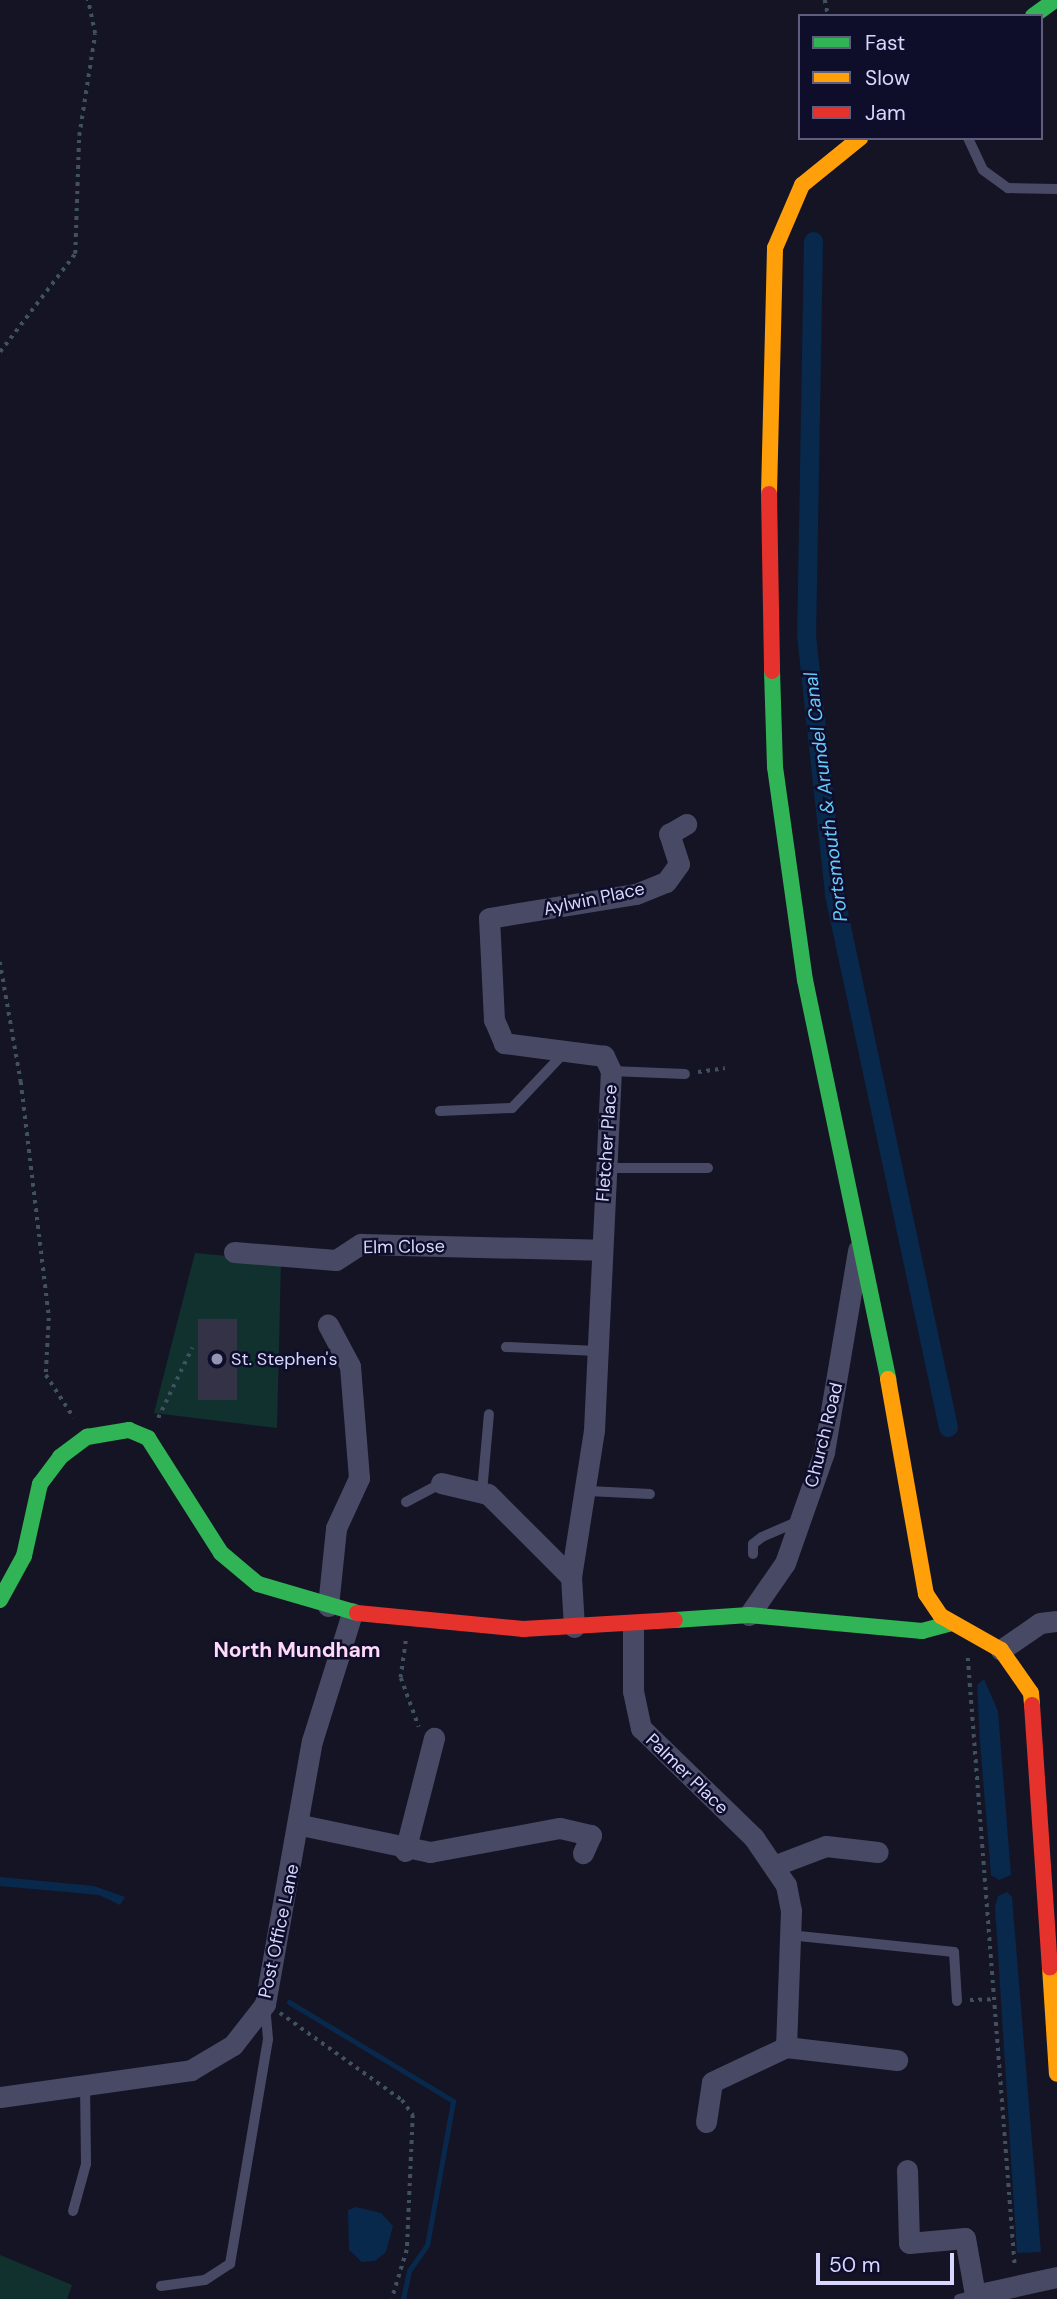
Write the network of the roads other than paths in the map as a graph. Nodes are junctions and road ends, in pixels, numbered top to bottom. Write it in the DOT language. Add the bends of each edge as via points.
graph roads {
  1 [pos="1055,0"];
  2 [pos="1036,14"];
  3 [pos="858,140"];
  4 [pos="969,140"];
  5 [pos="1057,189"];
  6 [pos="686,824"];
  7 [pos="489,918"];
  8 [pos="565,1052"];
  9 [pos="611,1070"];
  10 [pos="685,1074"];
  11 [pos="440,1111"];
  12 [pos="605,1168"];
  13 [pos="708,1168"];
  14 [pos="860,1241"];
  15 [pos="600,1250"];
  16 [pos="234,1252"];
  17 [pos="328,1325"];
  18 [pos="506,1347"];
  19 [pos="597,1351"];
  20 [pos="489,1414"];
  21 [pos="441,1483"];
  22 [pos="588,1491"];
  23 [pos="482,1492"];
  24 [pos="650,1494"];
  25 [pos="406,1502"];
  26 [pos="801,1520"];
  27 [pos="753,1554"];
  28 [pos="571,1577"];
  29 [pos="0,1600"];
  30 [pos="328,1606"];
  31 [pos="352,1613"];
  32 [pos="749,1615"];
  33 [pos="1057,1622"];
  34 [pos="952,1623"];
  35 [pos="633,1626"];
  36 [pos="574,1627"];
  37 [pos="1001,1650"];
  38 [pos="434,1738"];
  39 [pos="301,1825"];
  40 [pos="405,1851"];
  41 [pos="878,1852"];
  42 [pos="583,1853"];
  43 [pos="776,1865"];
  44 [pos="789,1935"];
  45 [pos="957,2001"];
  46 [pos="265,2004"];
  47 [pos="786,2047"];
  48 [pos="897,2060"];
  49 [pos="1057,2074"];
  50 [pos="85,2084"];
  51 [pos="0,2097"];
  52 [pos="706,2122"];
  53 [pos="907,2170"];
  54 [pos="74,2211"];
  55 [pos="1057,2277"];
  56 [pos="161,2286"];
  57 [pos="967,2297"];
  1 -- 2 [label="main road"];
  3 -- 14 [label="main road" via="802,185 775,248 768,557 771,687 784,839 808,993"];
  4 -- 5 [label="lane" via="983,170 1008,188"];
  6 -- 7 [label="street, Aylwin Place" via="669,834 679,863 666,882 636,894"];
  7 -- 8 [label="street, Fletcher Place" via="494,1020 504,1043"];
  8 -- 9 [label="street, Fletcher Place" via="604,1056"];
  8 -- 11 [label="lane" via="523,1103"];
  9 -- 10 [label="lane"];
  9 -- 12 [label="street, Fletcher Place"];
  12 -- 13 [label="lane"];
  12 -- 15 [label="street, Fletcher Place"];
  14 -- 26 [label="street, Church Road" via="838,1386"];
  14 -- 34 [label="main road" via="923,1581 931,1604"];
  15 -- 16 [label="street, Elm Close" via="361,1244 336,1260"];
  15 -- 19 [label="street, Fletcher Place"];
  17 -- 30 [label="street" via="350,1366 359,1478 336,1528"];
  18 -- 19 [label="lane"];
  19 -- 22 [label="street, Fletcher Place"];
  20 -- 23 [label="lane"];
  21 -- 23 [label="street"];
  21 -- 25 [label="lane"];
  22 -- 24 [label="lane"];
  22 -- 28 [label="street, Fletcher Place"];
  23 -- 28 [label="street" via="511,1511"];
  26 -- 27 [label="lane" via="762,1537 753,1544"];
  26 -- 32 [label="street, Church Road" via="785,1563"];
  28 -- 36 [label="street, Fletcher Place"];
  29 -- 30 [label="main road" via="20,1566 40,1484 60,1457 87,1437 129,1430 148,1438 220,1553 258,1584"];
  30 -- 31 [label="main road"];
  31 -- 36 [label="main road" via="409,1622"];
  31 -- 39 [label="street, Post Office Lane" via="312,1741"];
  32 -- 34 [label="main road" via="922,1631"];
  32 -- 35 [label="main road"];
  33 -- 37 [label="street" via="1040,1623"];
  34 -- 37 [label="main road"];
  35 -- 36 [label="main road"];
  35 -- 43 [label="street, Palmer Place" via="633,1691 641,1728"];
  37 -- 49 [label="main road" via="1031,1693"];
  38 -- 40 [label="street"];
  39 -- 40 [label="street"];
  39 -- 46 [label="street, Post Office Lane"];
  40 -- 42 [label="street" via="462,1850 560,1828 591,1835"];
  41 -- 43 [label="street" via="826,1846"];
  43 -- 44 [label="street, Palmer Place" via="788,1898"];
  44 -- 45 [label="lane" via="954,1952"];
  44 -- 47 [label="street, Palmer Place"];
  46 -- 50 [label="street, Post Office Lane" via="233,2045 191,2070"];
  46 -- 56 [label="lane" via="267,2050 230,2263 205,2280"];
  47 -- 48 [label="street"];
  47 -- 52 [label="street" via="712,2082"];
  50 -- 51 [label="street, Post Office Lane"];
  50 -- 54 [label="lane" via="86,2164"];
  53 -- 57 [label="street" via="909,2243 965,2238"];
  55 -- 57 [label="street"];
}
